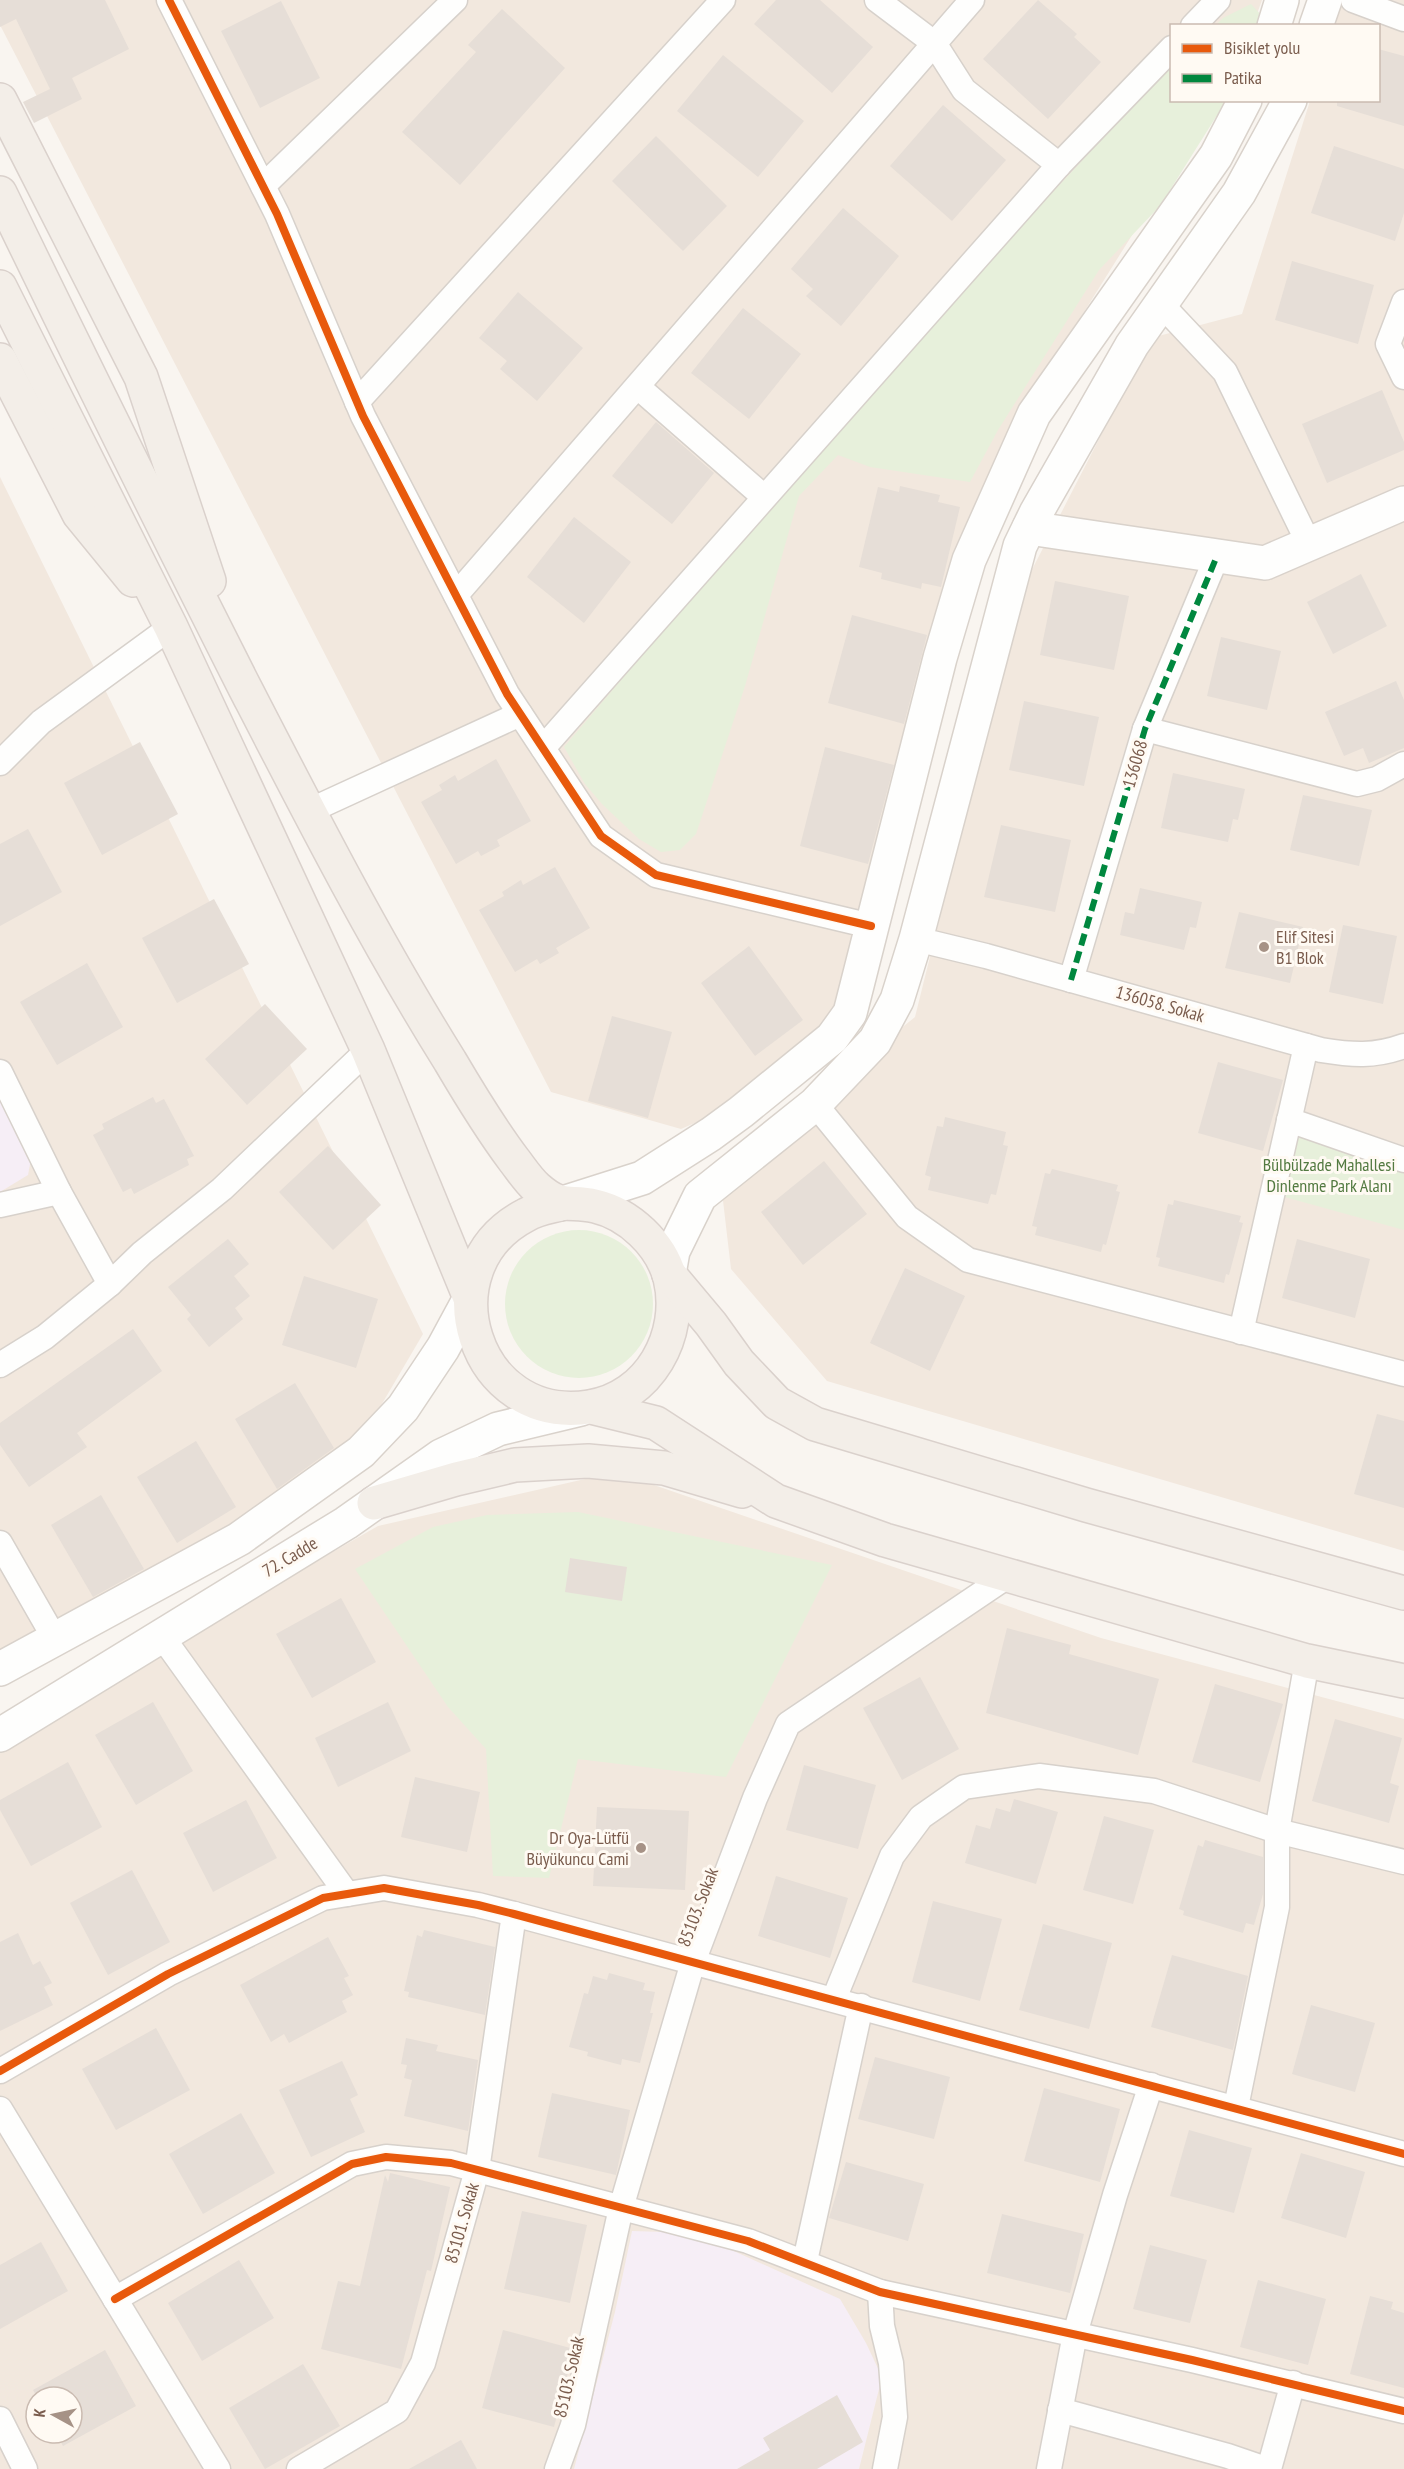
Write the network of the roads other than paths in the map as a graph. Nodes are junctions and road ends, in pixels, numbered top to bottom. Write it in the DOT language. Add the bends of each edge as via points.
graph roads {
  1 [pos="169,0"];
  2 [pos="455,0"];
  3 [pos="723,0"];
  4 [pos="877,0"];
  5 [pos="972,0"];
  6 [pos="1218,0"];
  7 [pos="1282,0"];
  8 [pos="1324,0"];
  9 [pos="1353,0"];
  10 [pos="1404,19"];
  11 [pos="1195,24"];
  12 [pos="1275,24"];
  13 [pos="1317,24"];
  14 [pos="934,43"];
  15 [pos="1170,50"];
  16 [pos="0,100"];
  17 [pos="1244,102"];
  18 [pos="1289,102"];
  19 [pos="1059,165"];
  20 [pos="263,186"];
  21 [pos="0,193"];
  22 [pos="0,287"];
  23 [pos="1404,302"];
  24 [pos="1161,304"];
  25 [pos="0,360"];
  26 [pos="1404,377"];
  27 [pos="638,387"];
  28 [pos="357,402"];
  29 [pos="764,497"];
  30 [pos="1404,503"];
  31 [pos="1029,528"];
  32 [pos="1310,544"];
  33 [pos="1218,556"];
  34 [pos="456,596"];
  35 [pos="171,627"];
  36 [pos="243,682"];
  37 [pos="520,714"];
  38 [pos="1145,729"];
  39 [pos="543,748"];
  40 [pos="0,763"];
  41 [pos="1404,764"];
  42 [pos="309,812"];
  43 [pos="871,926"];
  44 [pos="916,939"];
  45 [pos="1071,980"];
  46 [pos="1306,1046"];
  47 [pos="1404,1046"];
  48 [pos="368,1050"];
  49 [pos="0,1072"];
  50 [pos="815,1104"];
  51 [pos="1290,1120"];
  52 [pos="1404,1160"];
  53 [pos="59,1192"];
  54 [pos="560,1204"];
  55 [pos="0,1205"];
  56 [pos="669,1274"];
  57 [pos="110,1284"];
  58 [pos="470,1298"];
  59 [pos="1240,1332"];
  60 [pos="0,1365"];
  61 [pos="1404,1374"];
  62 [pos="591,1407"];
  63 [pos="776,1501"];
  64 [pos="374,1503"];
  65 [pos="0,1543"];
  66 [pos="1009,1575"];
  67 [pos="1404,1593"];
  68 [pos="161,1635"];
  69 [pos="55,1639"];
  70 [pos="1307,1661"];
  71 [pos="0,1669"];
  72 [pos="1404,1681"];
  73 [pos="0,1735"];
  74 [pos="1277,1831"];
  75 [pos="1404,1862"];
  76 [pos="347,1894"];
  77 [pos="514,1914"];
  78 [pos="693,1962"];
  79 [pos="834,1999"];
  80 [pos="861,2007"];
  81 [pos="0,2071"];
  82 [pos="1151,2085"];
  83 [pos="1236,2107"];
  84 [pos="0,2109"];
  85 [pos="1404,2154"];
  86 [pos="477,2170"];
  87 [pos="621,2208"];
  88 [pos="805,2261"];
  89 [pos="880,2292"];
  90 [pos="115,2300"];
  91 [pos="1075,2334"];
  92 [pos="1293,2383"];
  93 [pos="1060,2410"];
  94 [pos="1404,2411"];
  95 [pos="0,2419"];
  96 [pos="25,2469"];
  97 [pos="218,2469"];
  98 [pos="299,2469"];
  99 [pos="557,2469"];
  100 [pos="885,2469"];
  101 [pos="1049,2469"];
  102 [pos="1267,2469"];
  1 -- 20 [label="street"];
  2 -- 20 [label="street"];
  3 -- 28 [label="street"];
  4 -- 14 [label="street"];
  5 -- 14 [label="street"];
  6 -- 11 [label="street"];
  7 -- 12 [label="main road"];
  8 -- 13 [label="main road"];
  9 -- 10 [label="street"];
  14 -- 19 [label="street" via="964,90"];
  14 -- 27 [label="street"];
  15 -- 19 [label="street"];
  16 -- 36 [label="main road" via="141,377"];
  17 -- 43 [label="main road" via="1216,156 1034,414 969,560"];
  18 -- 24 [label="main road" via="1239,193"];
  19 -- 29 [label="street"];
  20 -- 28 [label="street"];
  21 -- 36 [label="main road" via="142,486"];
  22 -- 35 [label="main road"];
  23 -- 26 [label="street" via="1388,344"];
  24 -- 31 [label="main road" via="1132,345"];
  24 -- 32 [label="street" via="1225,372"];
  25 -- 35 [label="main road" via="79,514"];
  27 -- 29 [label="street"];
  27 -- 34 [label="street"];
  28 -- 34 [label="street"];
  29 -- 39 [label="street"];
  30 -- 32 [label="main road"];
  31 -- 33 [label="main road"];
  31 -- 44 [label="main road" via="1020,546"];
  32 -- 33 [label="main road" via="1265,563"];
  33 -- 38 [label="street, 136068"];
  34 -- 37 [label="street"];
  35 -- 40 [label="street" via="40,722"];
  35 -- 48 [label="main road"];
  36 -- 42 [label="main road"];
  37 -- 39 [label="street"];
  37 -- 42 [label="street"];
  38 -- 41 [label="street" via="1357,784 1377,779"];
  38 -- 45 [label="street, 136068"];
  39 -- 43 [label="street" via="601,836 656,875"];
  42 -- 54 [label="main road" via="430,1029 496,1136 535,1187"];
  43 -- 54 [label="main road" via="850,1013 832,1038 741,1112 642,1178"];
  44 -- 45 [label="street, 136058. Sokak"];
  44 -- 50 [label="main road" via="897,1000 875,1041"];
  45 -- 46 [label="street, 136058. Sokak"];
  46 -- 47 [label="street, 136058. Sokak" via="1356,1056"];
  46 -- 51 [label="street"];
  48 -- 57 [label="street" via="222,1189"];
  48 -- 58 [label="main road"];
  49 -- 53 [label="street"];
  50 -- 56 [label="main road" via="700,1196 673,1251"];
  50 -- 59 [label="street" via="907,1217 968,1260"];
  51 -- 52 [label="street"];
  51 -- 59 [label="street"];
  53 -- 55 [label="street"];
  53 -- 57 [label="street"];
  54 -- 56 [label="main road" via="595,1206 627,1220 653,1243"];
  54 -- 58 [label="main road" via="527,1214 498,1235 478,1264"];
  56 -- 62 [label="main road" via="674,1309 668,1343 650,1372 624,1395"];
  56 -- 67 [label="main road" via="739,1363 777,1403 815,1424"];
  57 -- 60 [label="street" via="45,1337"];
  58 -- 62 [label="main road" via="472,1329 483,1359 504,1383 530,1400 560,1408"];
  58 -- 69 [label="main road" via="403,1408 361,1452 239,1539"];
  59 -- 61 [label="street"];
  62 -- 63 [label="main road" via="656,1423"];
  62 -- 64 [label="main road, 72. Cadde" via="498,1429 472,1440 441,1456"];
  63 -- 64 [label="main road" via="664,1468 588,1461 515,1465"];
  63 -- 66 [label="main road" via="885,1540"];
  64 -- 68 [label="main road, 72. Cadde"];
  65 -- 69 [label="street"];
  66 -- 70 [label="main road"];
  66 -- 78 [label="street, 85103. Sokak" via="788,1724 755,1798"];
  68 -- 73 [label="main road, 72. Cadde"];
  68 -- 76 [label="street"];
  69 -- 71 [label="main road"];
  70 -- 72 [label="main road"];
  70 -- 74 [label="street"];
  74 -- 75 [label="street"];
  74 -- 79 [label="street" via="1154,1791 1039,1776 964,1787 921,1817 892,1856"];
  74 -- 83 [label="street" via="1277,1907"];
  76 -- 77 [label="street" via="384,1888"];
  76 -- 81 [label="street" via="323,1898 168,1974"];
  77 -- 78 [label="street"];
  77 -- 86 [label="street, 85101. Sokak"];
  78 -- 79 [label="street"];
  78 -- 87 [label="street, 85103. Sokak"];
  79 -- 80 [label="street"];
  80 -- 82 [label="street"];
  80 -- 88 [label="street"];
  82 -- 83 [label="street"];
  82 -- 91 [label="street"];
  83 -- 85 [label="street"];
  84 -- 90 [label="street"];
  86 -- 87 [label="street"];
  86 -- 90 [label="street" via="451,2163 386,2157 352,2164"];
  86 -- 98 [label="street, 85101. Sokak" via="423,2363 397,2411"];
  87 -- 88 [label="street" via="748,2241"];
  87 -- 99 [label="street, 85103. Sokak" via="573,2426"];
  88 -- 89 [label="street"];
  89 -- 91 [label="street"];
  89 -- 100 [label="street" via="895,2417"];
  90 -- 97 [label="street"];
  91 -- 92 [label="street"];
  91 -- 93 [label="street"];
  92 -- 94 [label="street"];
  92 -- 102 [label="street"];
  93 -- 101 [label="street"];
  93 -- 102 [label="street"];
  95 -- 96 [label="street"];
}
